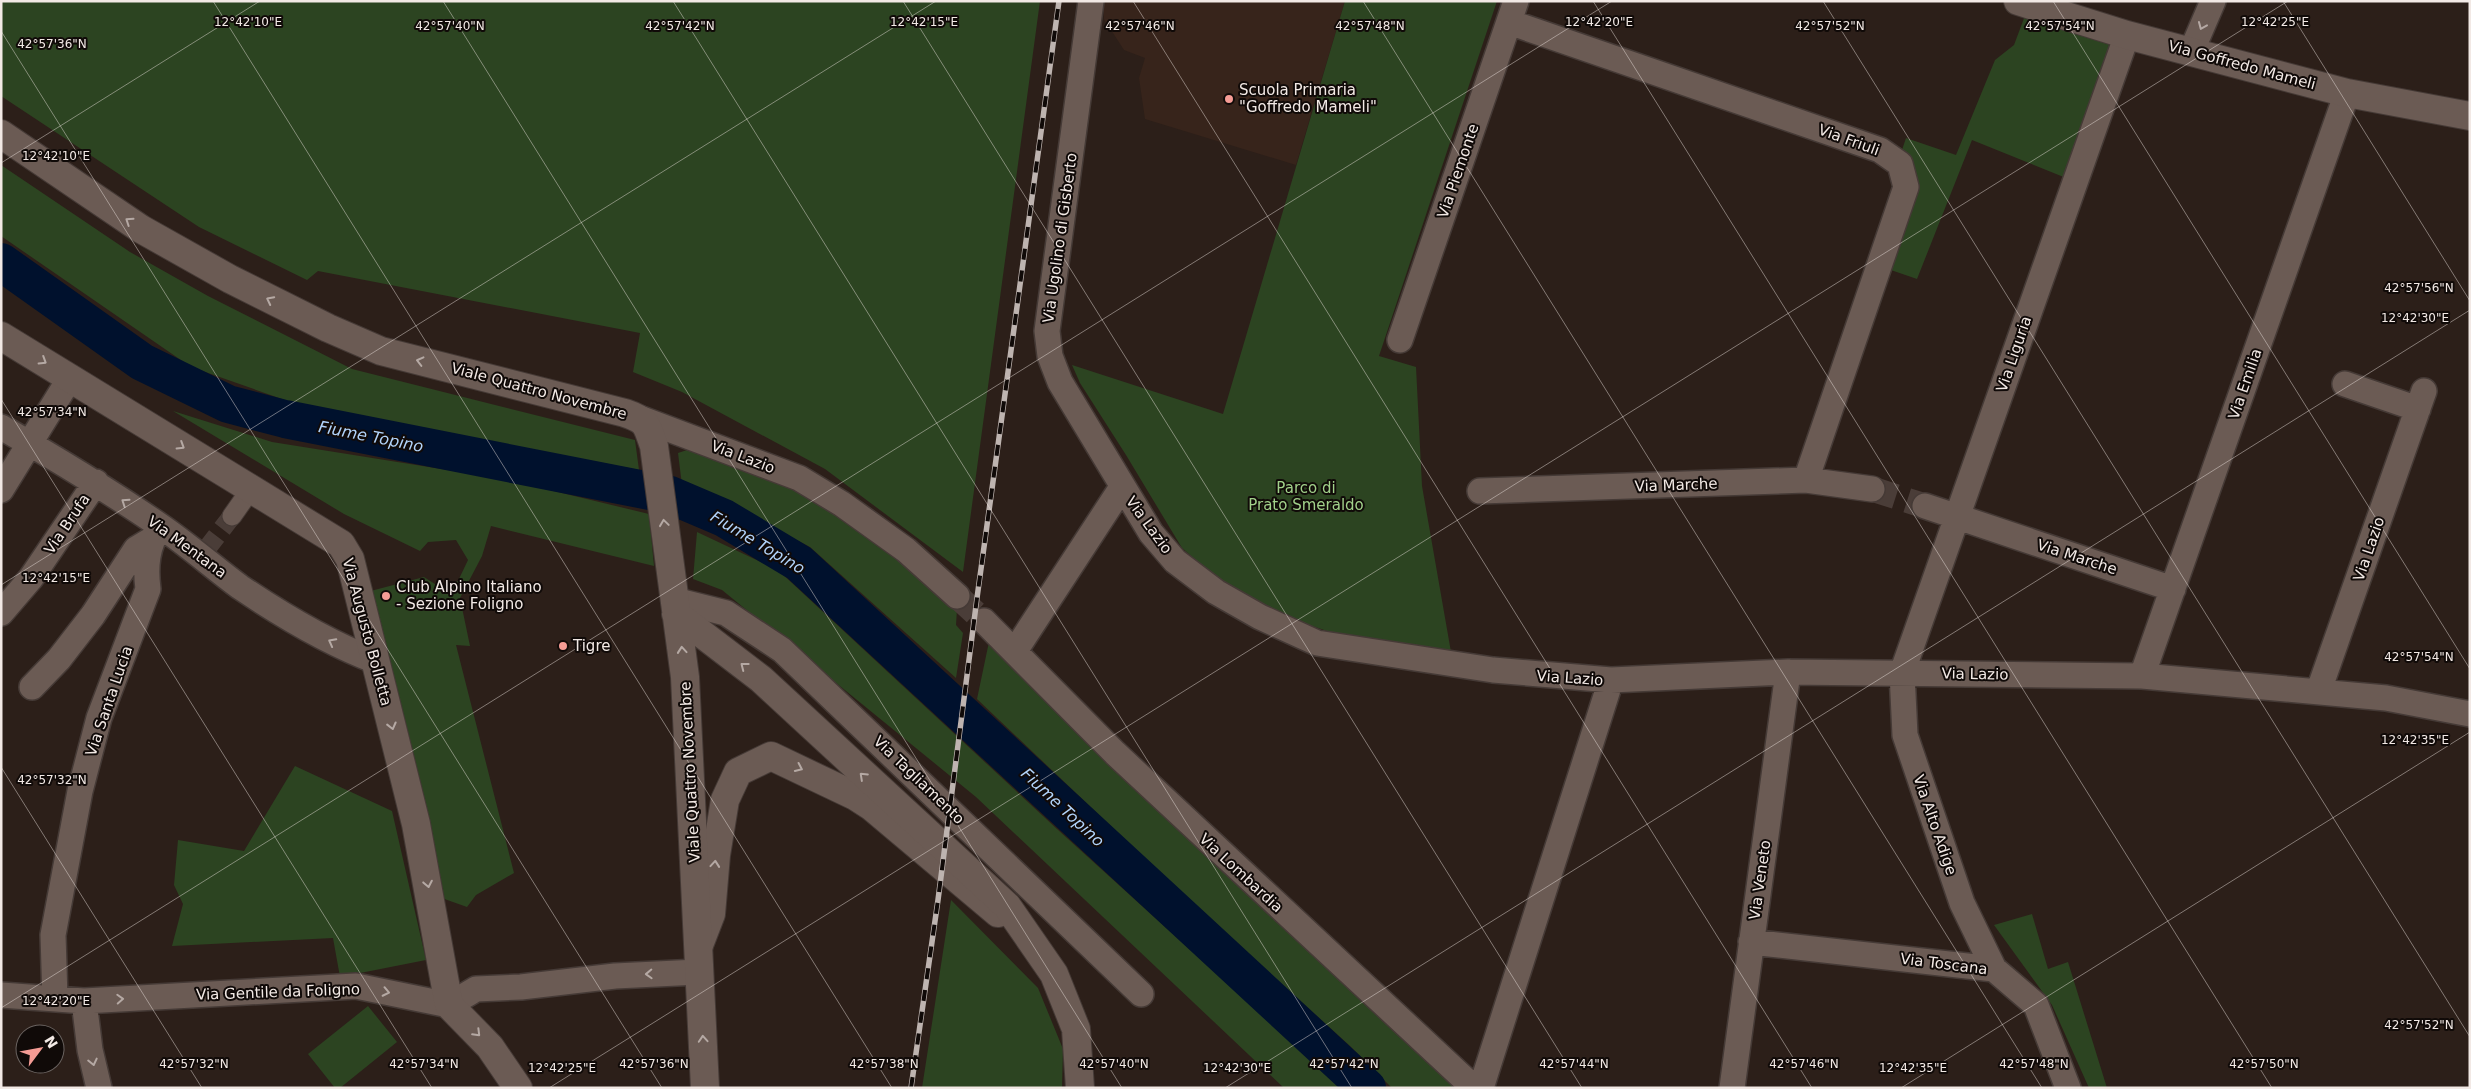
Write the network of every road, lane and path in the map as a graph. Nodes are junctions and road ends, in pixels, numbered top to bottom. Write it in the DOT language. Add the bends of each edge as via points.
graph roads {
  1 [pos="1091,1"];
  2 [pos="2018,1"];
  3 [pos="2213,1"];
  4 [pos="1512,12"];
  5 [pos="2127,35"];
  6 [pos="2192,50"];
  7 [pos="2347,93"];
  8 [pos="2470,116"];
  9 [pos="1,134"];
  10 [pos="1,336"];
  11 [pos="1400,340"];
  12 [pos="70,378"];
  13 [pos="2346,384"];
  14 [pos="642,419"];
  15 [pos="1,427"];
  16 [pos="30,444"];
  17 [pos="1806,480"];
  18 [pos="96,482"];
  19 [pos="1122,488"];
  20 [pos="251,489"];
  21 [pos="1872,489"];
  22 [pos="1,490"];
  23 [pos="1480,491"];
  24 [pos="1925,506"];
  25 [pos="232,516"];
  26 [pos="1957,517"];
  27 [pos="155,533"];
  28 [pos="2173,589"];
  29 [pos="957,596"];
  30 [pos="675,607"];
  31 [pos="1,613"];
  32 [pos="984,621"];
  33 [pos="1015,651"];
  34 [pos="376,661"];
  35 [pos="1788,672"];
  36 [pos="1902,673"];
  37 [pos="2142,676"];
  38 [pos="1611,680"];
  39 [pos="32,687"];
  40 [pos="2319,690"];
  41 [pos="2470,714"];
  42 [pos="1024,930"];
  43 [pos="1751,942"];
  44 [pos="698,945"];
  45 [pos="1994,969"];
  46 [pos="698,972"];
  47 [pos="1141,994"];
  48 [pos="1,995"];
  49 [pos="55,998"];
  50 [pos="84,1001"];
  51 [pos="449,1005"];
  52 [pos="99,1088"];
  53 [pos="518,1088"];
  54 [pos="705,1088"];
  55 [pos="1080,1088"];
  56 [pos="1474,1088"];
  57 [pos="1481,1088"];
  58 [pos="1732,1088"];
  59 [pos="2068,1088"];
  1 -- 19 [label="street, Via Ugolino di Gisberto" via="1047,331 1050,356 1060,382"];
  2 -- 5 [label="main road, Via Goffredo Mameli"];
  3 -- 6 [label="street, one-way"];
  4 -- 11 [label="street, Via Piemonte"];
  4 -- 17 [label="street, Via Friuli" via="1880,150 1900,164 1906,187"];
  5 -- 6 [label="main road, Via Goffredo Mameli"];
  5 -- 26 [label="street, Via Liguria"];
  6 -- 7 [label="main road, Via Goffredo Mameli"];
  7 -- 8 [label="main road, Via Goffredo Mameli"];
  7 -- 28 [label="street, Via Emilia"];
  14 -- 9 [label="main road, Viale Quattro Novembre, one-way" via="381,351 321,325 141,229"];
  10 -- 12 [label="main road, Via Augusto Bolletta, one-way"];
  12 -- 16 [label="street"];
  12 -- 20 [label="main road, Via Augusto Bolletta, one-way"];
  13 -- 40 [label="street, Via Lazio" via="2421,400"];
  14 -- 29 [label="street, Via Lazio" via="799,478 906,550"];
  30 -- 14 [label="main road, Viale Quattro Novembre, one-way" via="654,446"];
  15 -- 16 [label="street, Via Mentana"];
  16 -- 18 [label="street, Via Mentana"];
  16 -- 22 [label="street"];
  17 -- 21 [label="street, Via Marche"];
  17 -- 23 [label="street, Via Marche"];
  27 -- 18 [label="street, Via Mentana, one-way"];
  18 -- 31 [label="street, Via Brufa" via="31,578"];
  19 -- 33 [label="street, Via Lazio"];
  19 -- 38 [label="street, Via Lazio" via="1151,534 1182,566 1216,592 1317,643 1493,670"];
  20 -- 25 [label="street"];
  20 -- 34 [label="main road, Via Augusto Bolletta" via="341,544 350,559"];
  24 -- 26 [label="street, Via Marche"];
  26 -- 28 [label="street, Via Marche"];
  26 -- 36 [label="street, Via Liguria"];
  34 -- 27 [label="street, Via Mentana, one-way" via="289,619 203,554"];
  27 -- 39 [label="street" via="136,549 93,615 59,659"];
  27 -- 49 [label="street, Via Santa Lucia" via="146,569 148,589 99,718 80,791 53,935"];
  28 -- 37 [label="street, Via Emilia"];
  42 -- 30 [label="main road, one-way" via="1007,906 761,679"];
  44 -- 30 [label="main road, Viale Quattro Novembre, one-way" via="685,677"];
  30 -- 47 [label="street, Via Tagliamento" via="726,613 782,650"];
  32 -- 33 [label="street"];
  33 -- 56 [label="street, Via Lombardia" via="1115,754"];
  34 -- 51 [label="main road, Via Augusto Bolletta, one-way" via="416,824"];
  35 -- 36 [label="street, Via Lazio"];
  35 -- 38 [label="street, Via Lazio"];
  35 -- 43 [label="street, Via Veneto"];
  36 -- 37 [label="street, Via Lazio"];
  36 -- 45 [label="street, Via Alto Adige" via="1906,735 1962,903"];
  37 -- 40 [label="street, Via Lazio"];
  38 -- 57 [label="street"];
  40 -- 41 [label="street, Via Lazio" via="2386,698"];
  44 -- 42 [label="main road, one-way" via="711,914 725,800 738,772 771,756 872,807 993,910"];
  42 -- 55 [label="main road" via="1054,974 1076,1029"];
  43 -- 45 [label="street, Via Toscana"];
  43 -- 58 [label="street, Via Veneto"];
  44 -- 46 [label="main road, Viale Quattro Novembre"];
  45 -- 59 [label="street, Via Toscana" via="2036,1005"];
  46 -- 51 [label="street, one-way" via="476,989"];
  54 -- 46 [label="main road, Viale Quattro Novembre, one-way"];
  48 -- 49 [label="street, Via Gentile da Foligno"];
  49 -- 50 [label="street, Via Gentile da Foligno"];
  50 -- 51 [label="street, Via Gentile da Foligno, one-way" via="356,986"];
  50 -- 52 [label="street, one-way"];
  51 -- 53 [label="main road, one-way" via="490,1047"];
}
